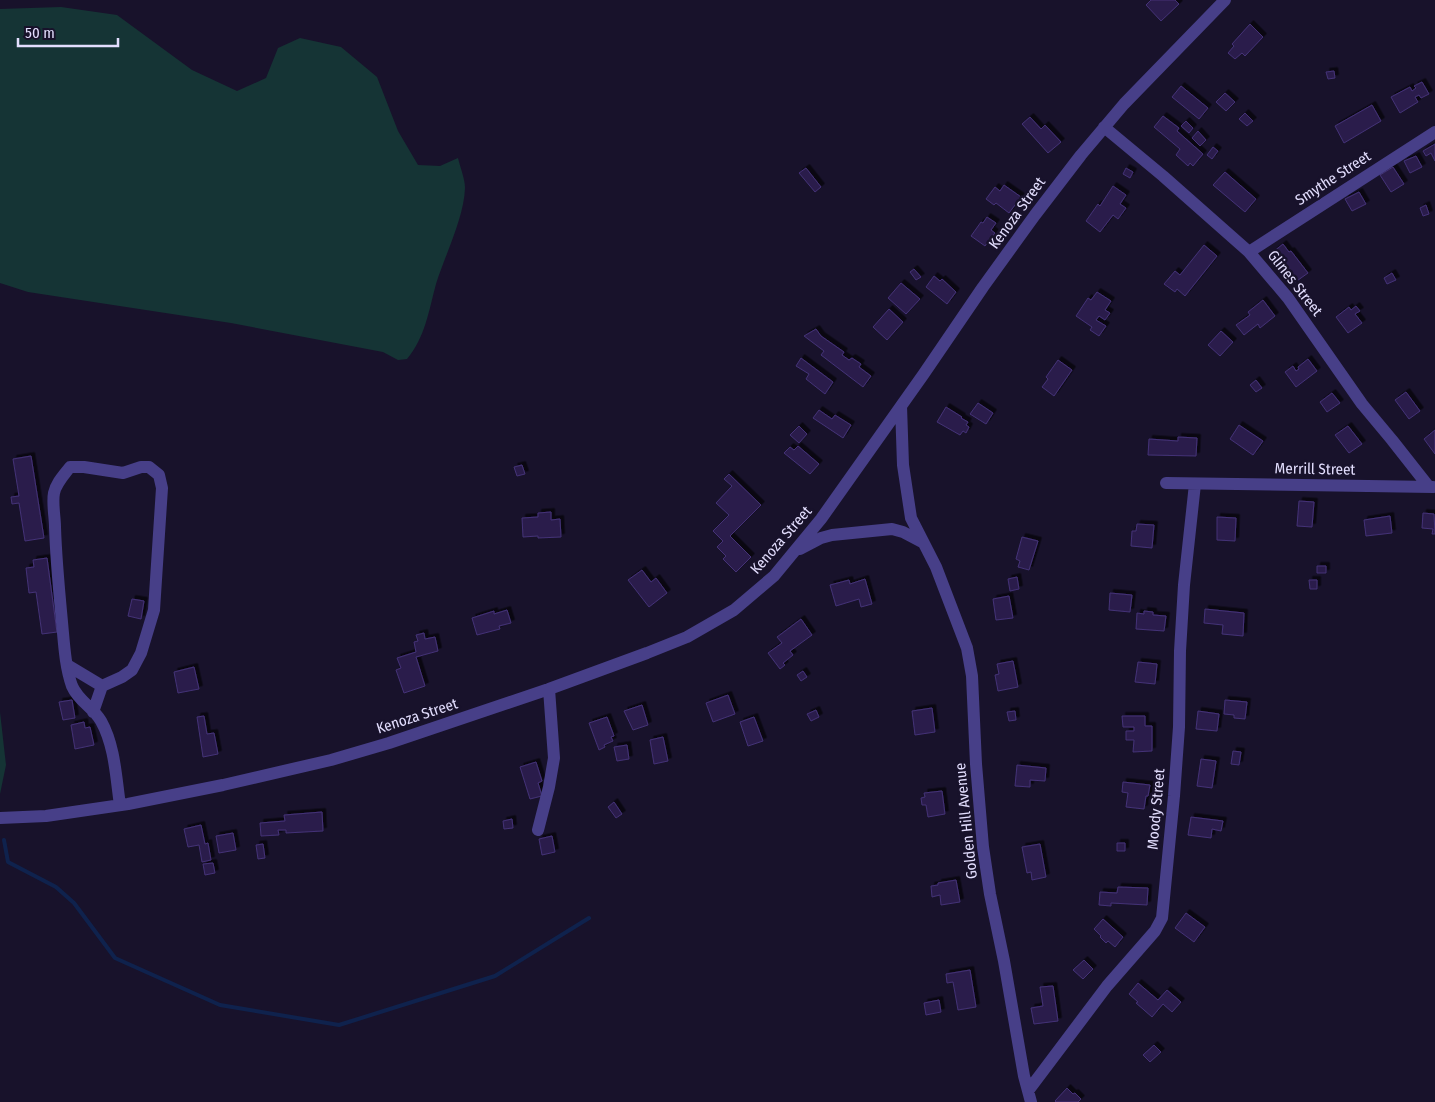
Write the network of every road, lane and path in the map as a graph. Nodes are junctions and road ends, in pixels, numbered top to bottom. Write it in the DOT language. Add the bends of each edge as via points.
graph roads {
  1 [pos="1225,0"];
  2 [pos="1104,127"];
  3 [pos="1435,132"];
  4 [pos="1249,252"];
  5 [pos="901,406"];
  6 [pos="1166,483"];
  7 [pos="1195,484"];
  8 [pos="1432,487"];
  9 [pos="922,542"];
  10 [pos="796,551"];
  11 [pos="66,665"];
  12 [pos="102,686"];
  13 [pos="549,689"];
  14 [pos="93,712"];
  15 [pos="120,805"];
  16 [pos="0,818"];
  17 [pos="538,830"];
  18 [pos="1029,1096"];
  1 -- 2 [label="street, Kenoza Street"];
  2 -- 4 [label="street, Glines Street"];
  2 -- 5 [label="street, Kenoza Street" via="1035,215"];
  3 -- 4 [label="street, Smythe Street"];
  4 -- 8 [label="street, Glines Street" via="1302,317 1362,404"];
  5 -- 9 [label="street, Golden Hill Avenue" via="908,506"];
  5 -- 10 [label="street, Kenoza Street"];
  6 -- 7 [label="street, Merrill Street"];
  7 -- 8 [label="street, Merrill Street"];
  7 -- 18 [label="street, Moody Street" via="1184,585 1174,796 1162,918 1108,986"];
  9 -- 10 [label="street" via="892,529 832,535"];
  9 -- 18 [label="street, Golden Hill Avenue" via="936,567 967,648 990,894"];
  10 -- 13 [label="street, Kenoza Street" via="762,588 734,610 695,633"];
  11 -- 12 [label="street"];
  11 -- 12 [label="street" via="54,494 70,467 123,473 149,467 159,475 162,488 154,610 141,653 132,670"];
  11 -- 14 [label="street" via="72,686"];
  12 -- 14 [label="street"];
  13 -- 15 [label="street, Kenoza Street" via="331,760"];
  13 -- 17 [label="street" via="554,758"];
  14 -- 15 [label="street" via="106,733"];
  15 -- 16 [label="street, Kenoza Street" via="46,816"];
}
